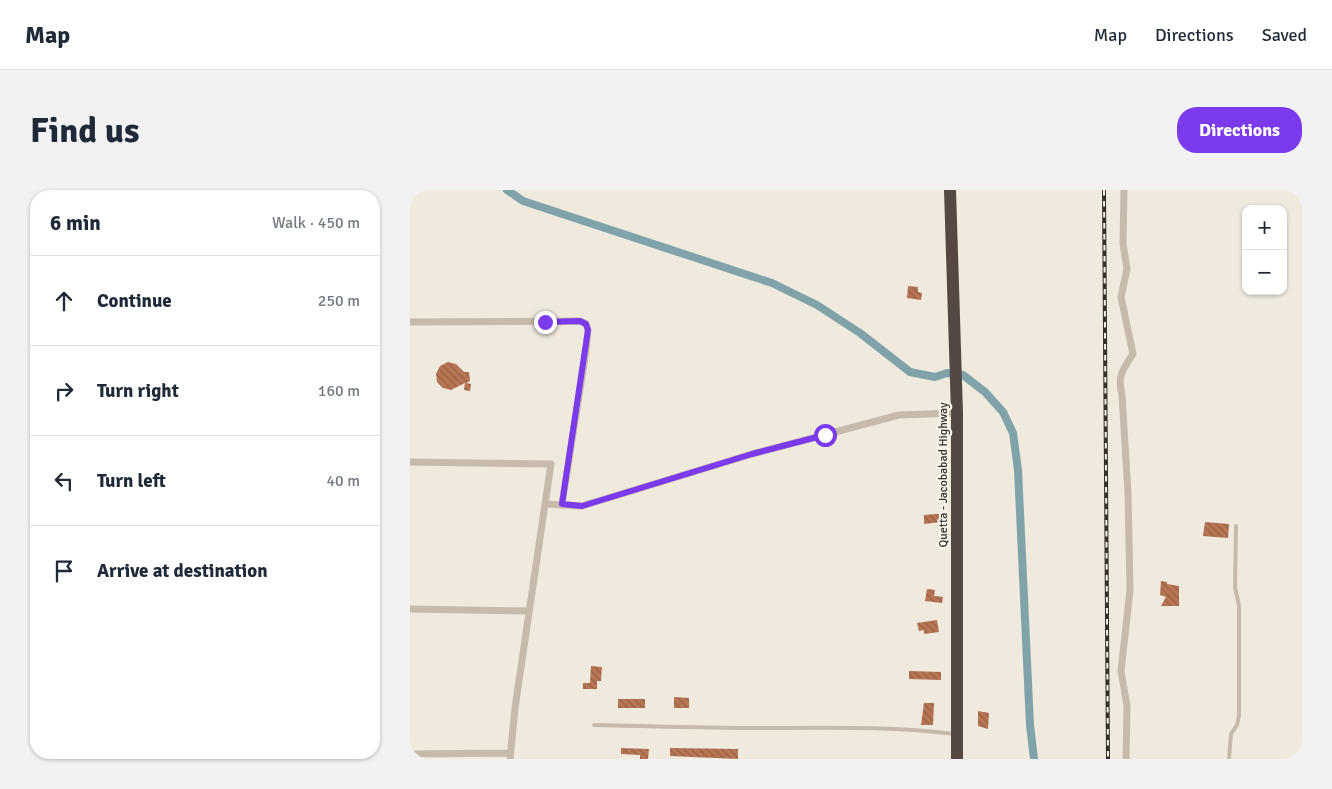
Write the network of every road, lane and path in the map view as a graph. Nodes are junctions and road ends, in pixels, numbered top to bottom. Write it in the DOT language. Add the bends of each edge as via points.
graph roads {
  1 [pos="950,190"];
  2 [pos="1124,190"];
  3 [pos="410,322"];
  4 [pos="957,413"];
  5 [pos="410,462"];
  6 [pos="545,504"];
  7 [pos="562,504"];
  8 [pos="1236,526"];
  9 [pos="410,609"];
  10 [pos="529,611"];
  11 [pos="594,725"];
  12 [pos="957,735"];
  13 [pos="410,754"];
  14 [pos="510,756"];
  15 [pos="957,759"];
  16 [pos="1126,759"];
  17 [pos="1229,759"];
  1 -- 4 [label="highway, Quetta - Jacobabad Highway"];
  2 -- 16 [label="street" via="1123,244 1127,269 1121,297 1133,354 1121,370 1119,382 1128,493 1130,590 1121,671 1126,706"];
  3 -- 7 [label="street" via="580,321 586,324 586,351"];
  4 -- 7 [label="street" via="899,415 752,454 582,506"];
  4 -- 12 [label="highway, Quetta - Jacobabad Highway"];
  5 -- 6 [label="street" via="551,464"];
  6 -- 7 [label="street"];
  6 -- 10 [label="street"];
  8 -- 17 [label="lane" via="1239,715 1231,734"];
  9 -- 10 [label="street"];
  10 -- 14 [label="street"];
  11 -- 12 [label="lane" via="849,727 924,730"];
  12 -- 15 [label="highway, Quetta - Jacobabad Highway"];
  13 -- 14 [label="street"];
}
